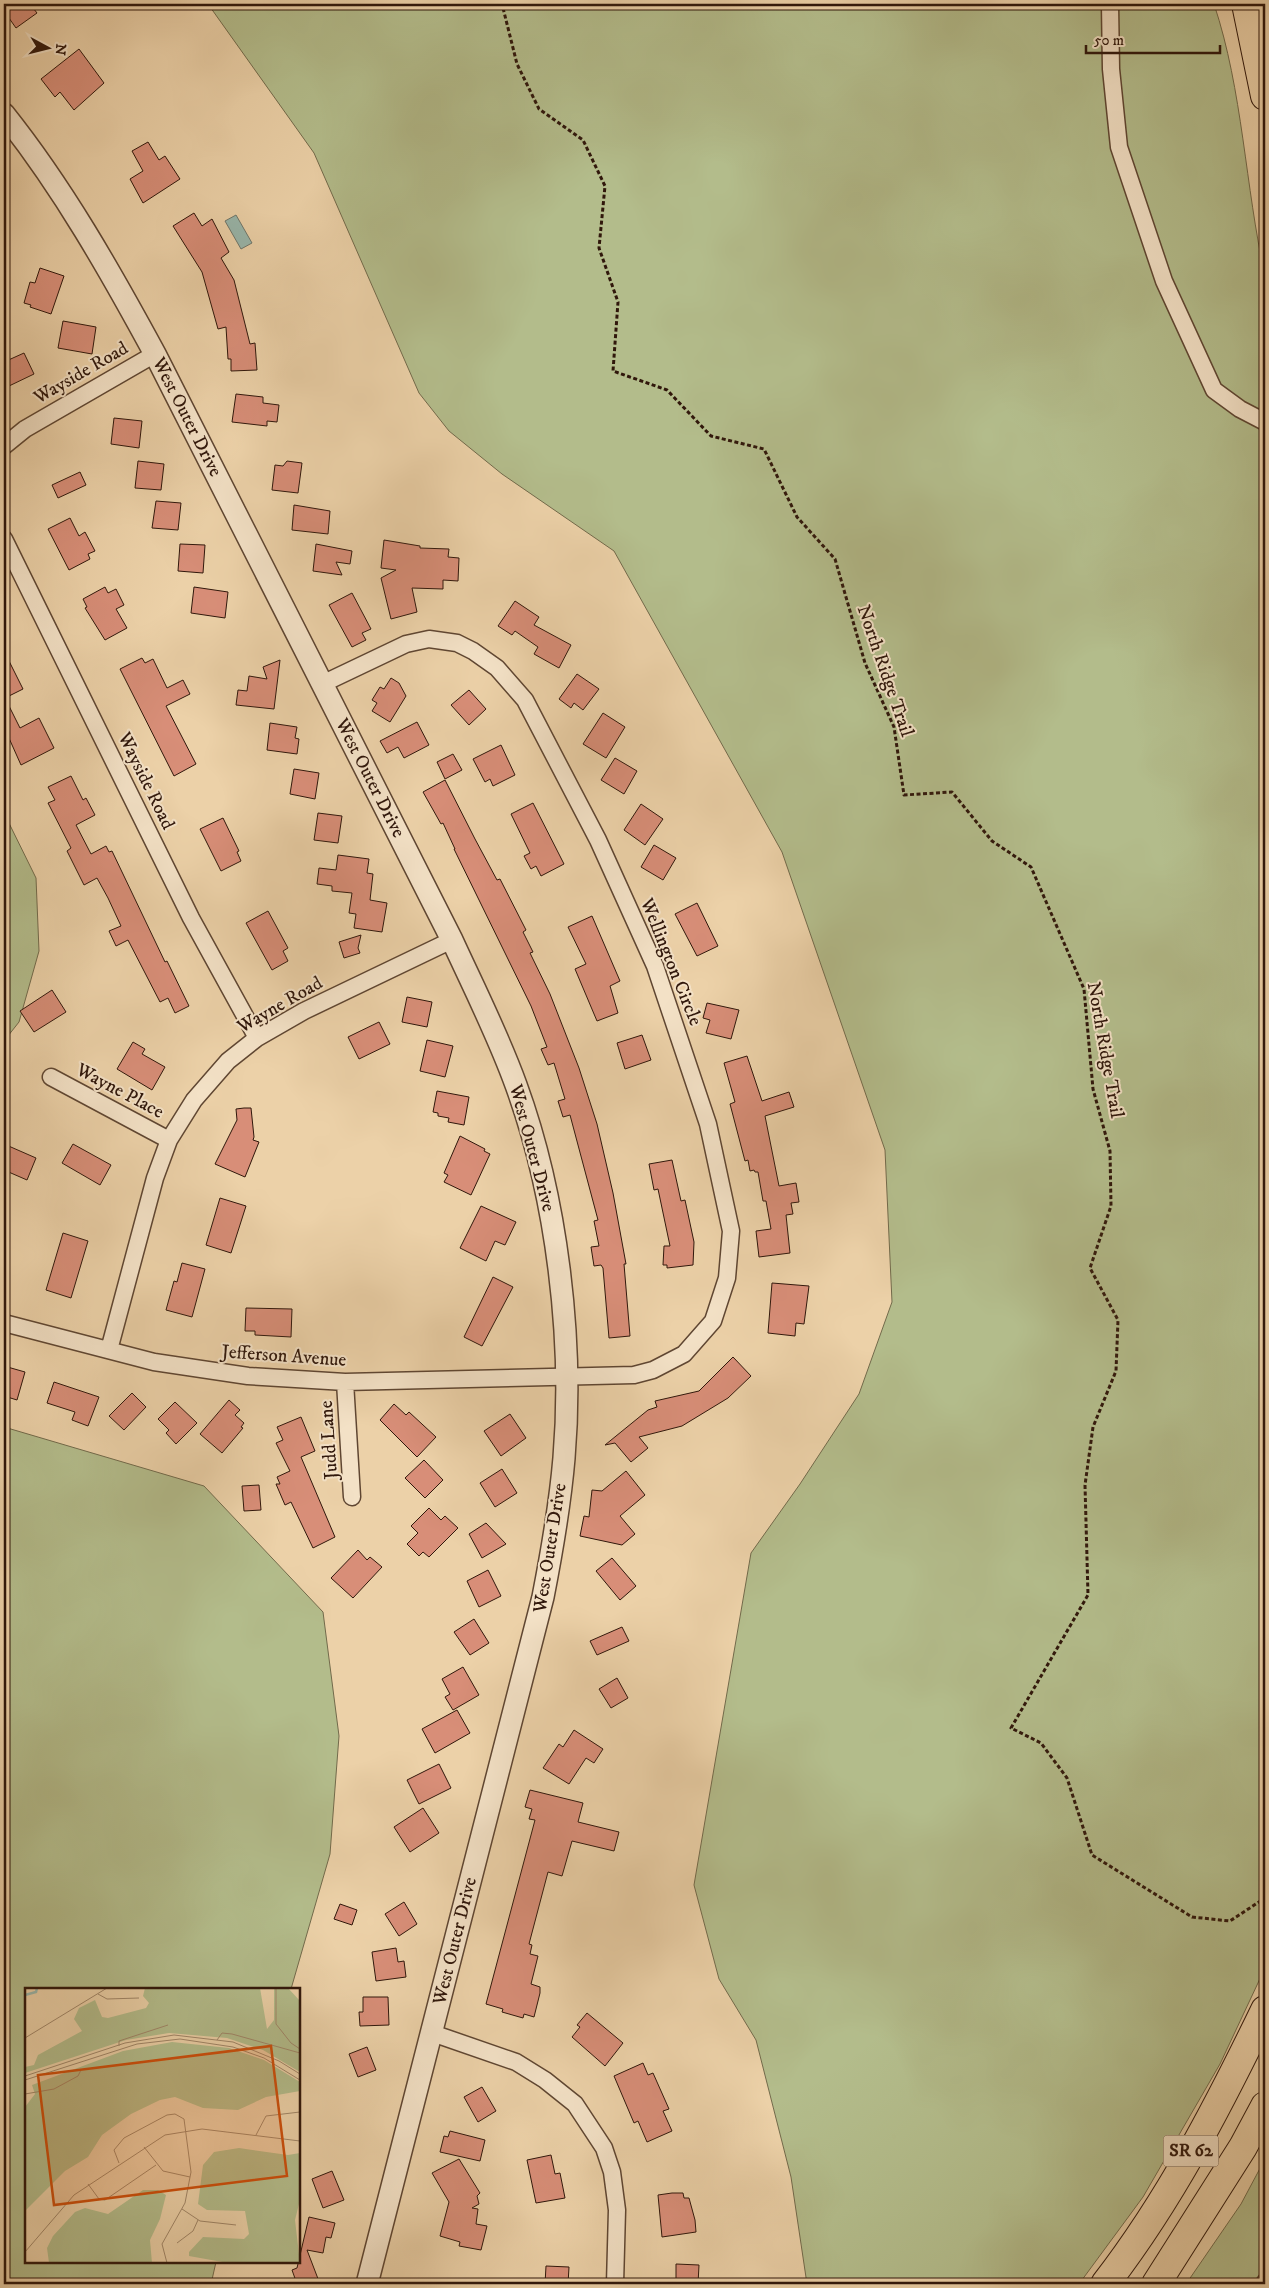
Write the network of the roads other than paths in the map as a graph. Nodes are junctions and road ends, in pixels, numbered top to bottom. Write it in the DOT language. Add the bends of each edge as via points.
graph roads {
  1 [pos="1110,4"];
  2 [pos="1246,4"];
  3 [pos="1265,96"];
  4 [pos="4,114"];
  5 [pos="155,354"];
  6 [pos="1265,422"];
  7 [pos="4,446"];
  8 [pos="4,539"];
  9 [pos="322,684"];
  10 [pos="452,940"];
  11 [pos="257,1038"];
  12 [pos="51,1077"];
  13 [pos="169,1140"];
  14 [pos="4,1323"];
  15 [pos="109,1350"];
  16 [pos="566,1378"];
  17 [pos="345,1382"];
  18 [pos="352,1496"];
  19 [pos="1265,2010"];
  20 [pos="432,2033"];
  21 [pos="1265,2106"];
  22 [pos="367,2284"];
  23 [pos="615,2284"];
  24 [pos="1105,2284"];
  25 [pos="1156,2284"];
  1 -- 6 [label="street" via="1111,70 1118,147 1164,280 1214,390"];
  2 -- 3 [label="highway"];
  4 -- 5 [label="street, West Outer Drive" via="70,208"];
  5 -- 7 [label="street, Wayside Road" via="25,429"];
  5 -- 9 [label="street, West Outer Drive"];
  8 -- 11 [label="street, Wayside Road" via="191,918"];
  9 -- 10 [label="street, West Outer Drive"];
  9 -- 16 [label="street, Wellington Circle" via="406,644 429,639 457,643 497,668 525,700 558,762 598,840 664,991 708,1124 726,1199 731,1231 727,1278 712,1321 684,1354 634,1376"];
  10 -- 11 [label="street, Wayne Road" via="304,1011"];
  10 -- 16 [label="street, West Outer Drive" via="493,1026 538,1160 561,1278"];
  11 -- 13 [label="street, Wayne Road" via="228,1061 194,1100"];
  12 -- 13 [label="street, Wayne Place"];
  13 -- 15 [label="street, Wayne Road" via="144,1214"];
  14 -- 15 [label="street, Jefferson Avenue"];
  15 -- 17 [label="street, Jefferson Avenue" via="154,1362 215,1372"];
  16 -- 17 [label="street, Jefferson Avenue"];
  16 -- 20 [label="street, West Outer Drive" via="564,1457 557,1523 543,1597"];
  17 -- 18 [label="street, Judd Lane"];
  19 -- 24 [label="highway, SR 62" via="1226,2090 1162,2202"];
  20 -- 22 [label="street, West Outer Drive"];
  20 -- 23 [label="street" via="516,2062 575,2104 604,2148 612,2172 618,2210"];
  21 -- 25 [label="highway, SR 62" via="1243,2147"];
}
